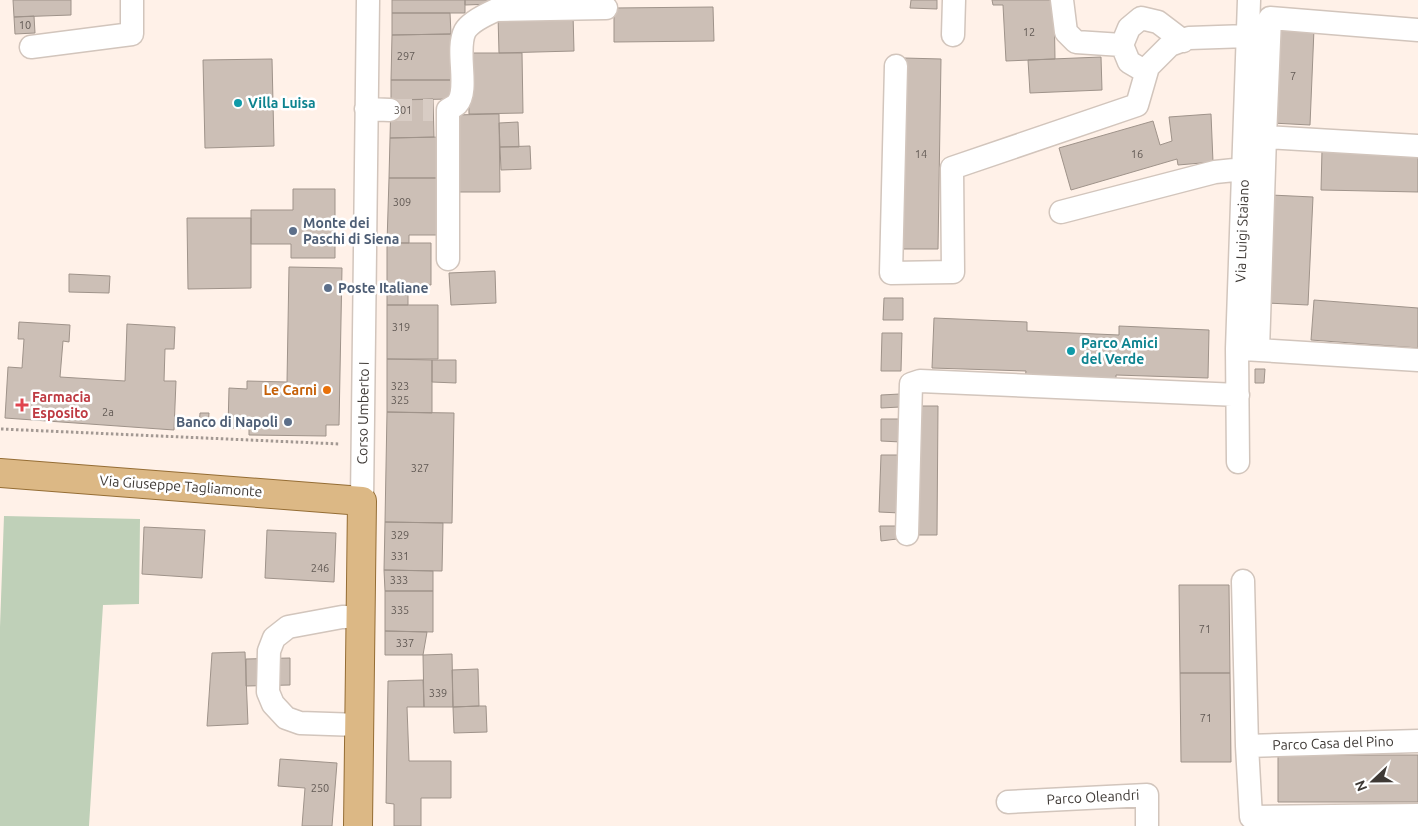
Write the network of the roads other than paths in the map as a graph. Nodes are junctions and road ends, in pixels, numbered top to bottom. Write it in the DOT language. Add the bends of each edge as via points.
graph roads {
  1 [pos="132,0"];
  2 [pos="368,0"];
  3 [pos="954,0"];
  4 [pos="1062,0"];
  5 [pos="1249,0"];
  6 [pos="606,8"];
  7 [pos="1418,30"];
  8 [pos="952,35"];
  9 [pos="1248,36"];
  10 [pos="1183,41"];
  11 [pos="1122,45"];
  12 [pos="31,47"];
  13 [pos="896,66"];
  14 [pos="1146,72"];
  15 [pos="366,109"];
  16 [pos="390,110"];
  17 [pos="1255,136"];
  18 [pos="1418,146"];
  19 [pos="1244,170"];
  20 [pos="1061,212"];
  21 [pos="448,259"];
  22 [pos="1248,350"];
  23 [pos="1418,360"];
  24 [pos="1238,395"];
  25 [pos="1238,462"];
  26 [pos="0,472"];
  27 [pos="362,501"];
  28 [pos="908,534"];
  29 [pos="1243,581"];
  30 [pos="360,617"];
  31 [pos="359,725"];
  32 [pos="1418,741"];
  33 [pos="1247,746"];
  34 [pos="1008,802"];
  35 [pos="1418,815"];
  36 [pos="1352,821"];
  37 [pos="358,826"];
  38 [pos="1147,826"];
  1 -- 12 [label="street" via="132,34"];
  2 -- 15 [label="street, Corso Umberto I"];
  3 -- 8 [label="street"];
  4 -- 11 [label="street" via="1066,32 1076,42"];
  5 -- 9 [label="street, Via Luigi Staiano"];
  6 -- 21 [label="street" via="496,10 465,30 461,40 462,95 457,104 440,110"];
  7 -- 17 [label="street" via="1270,18"];
  9 -- 10 [label="street" via="1189,38"];
  9 -- 17 [label="street, Via Luigi Staiano"];
  10 -- 11 [label="street" via="1158,22 1141,18 1129,28"];
  10 -- 14 [label="street" via="1170,45"];
  11 -- 14 [label="street" via="1130,62"];
  13 -- 14 [label="street" via="891,272 953,272 952,168 1137,105"];
  15 -- 16 [label="street"];
  15 -- 27 [label="street, Corso Umberto I"];
  17 -- 18 [label="street"];
  17 -- 19 [label="street, Via Luigi Staiano"];
  17 -- 22 [label="street"];
  19 -- 20 [label="street" via="1215,172"];
  19 -- 22 [label="street, Via Luigi Staiano"];
  22 -- 23 [label="street"];
  22 -- 24 [label="street, Via Luigi Staiano"];
  24 -- 25 [label="street, Via Luigi Staiano"];
  24 -- 28 [label="street" via="920,381 911,384"];
  26 -- 27 [label="main road, Via Giuseppe Tagliamonte"];
  27 -- 30 [label="main road, Corso Umberto I"];
  29 -- 33 [label="street"];
  30 -- 31 [label="main road, Corso Umberto I"];
  30 -- 31 [label="street" via="288,627 274,638 269,651 268,692 273,704 286,718 300,723"];
  31 -- 37 [label="main road, Corso Umberto I"];
  32 -- 33 [label="street, Parco Casa del Pino"];
  33 -- 36 [label="street" via="1251,817"];
  34 -- 38 [label="street, Parco Oleandri" via="1147,795"];
  35 -- 36 [label="street"];
}
